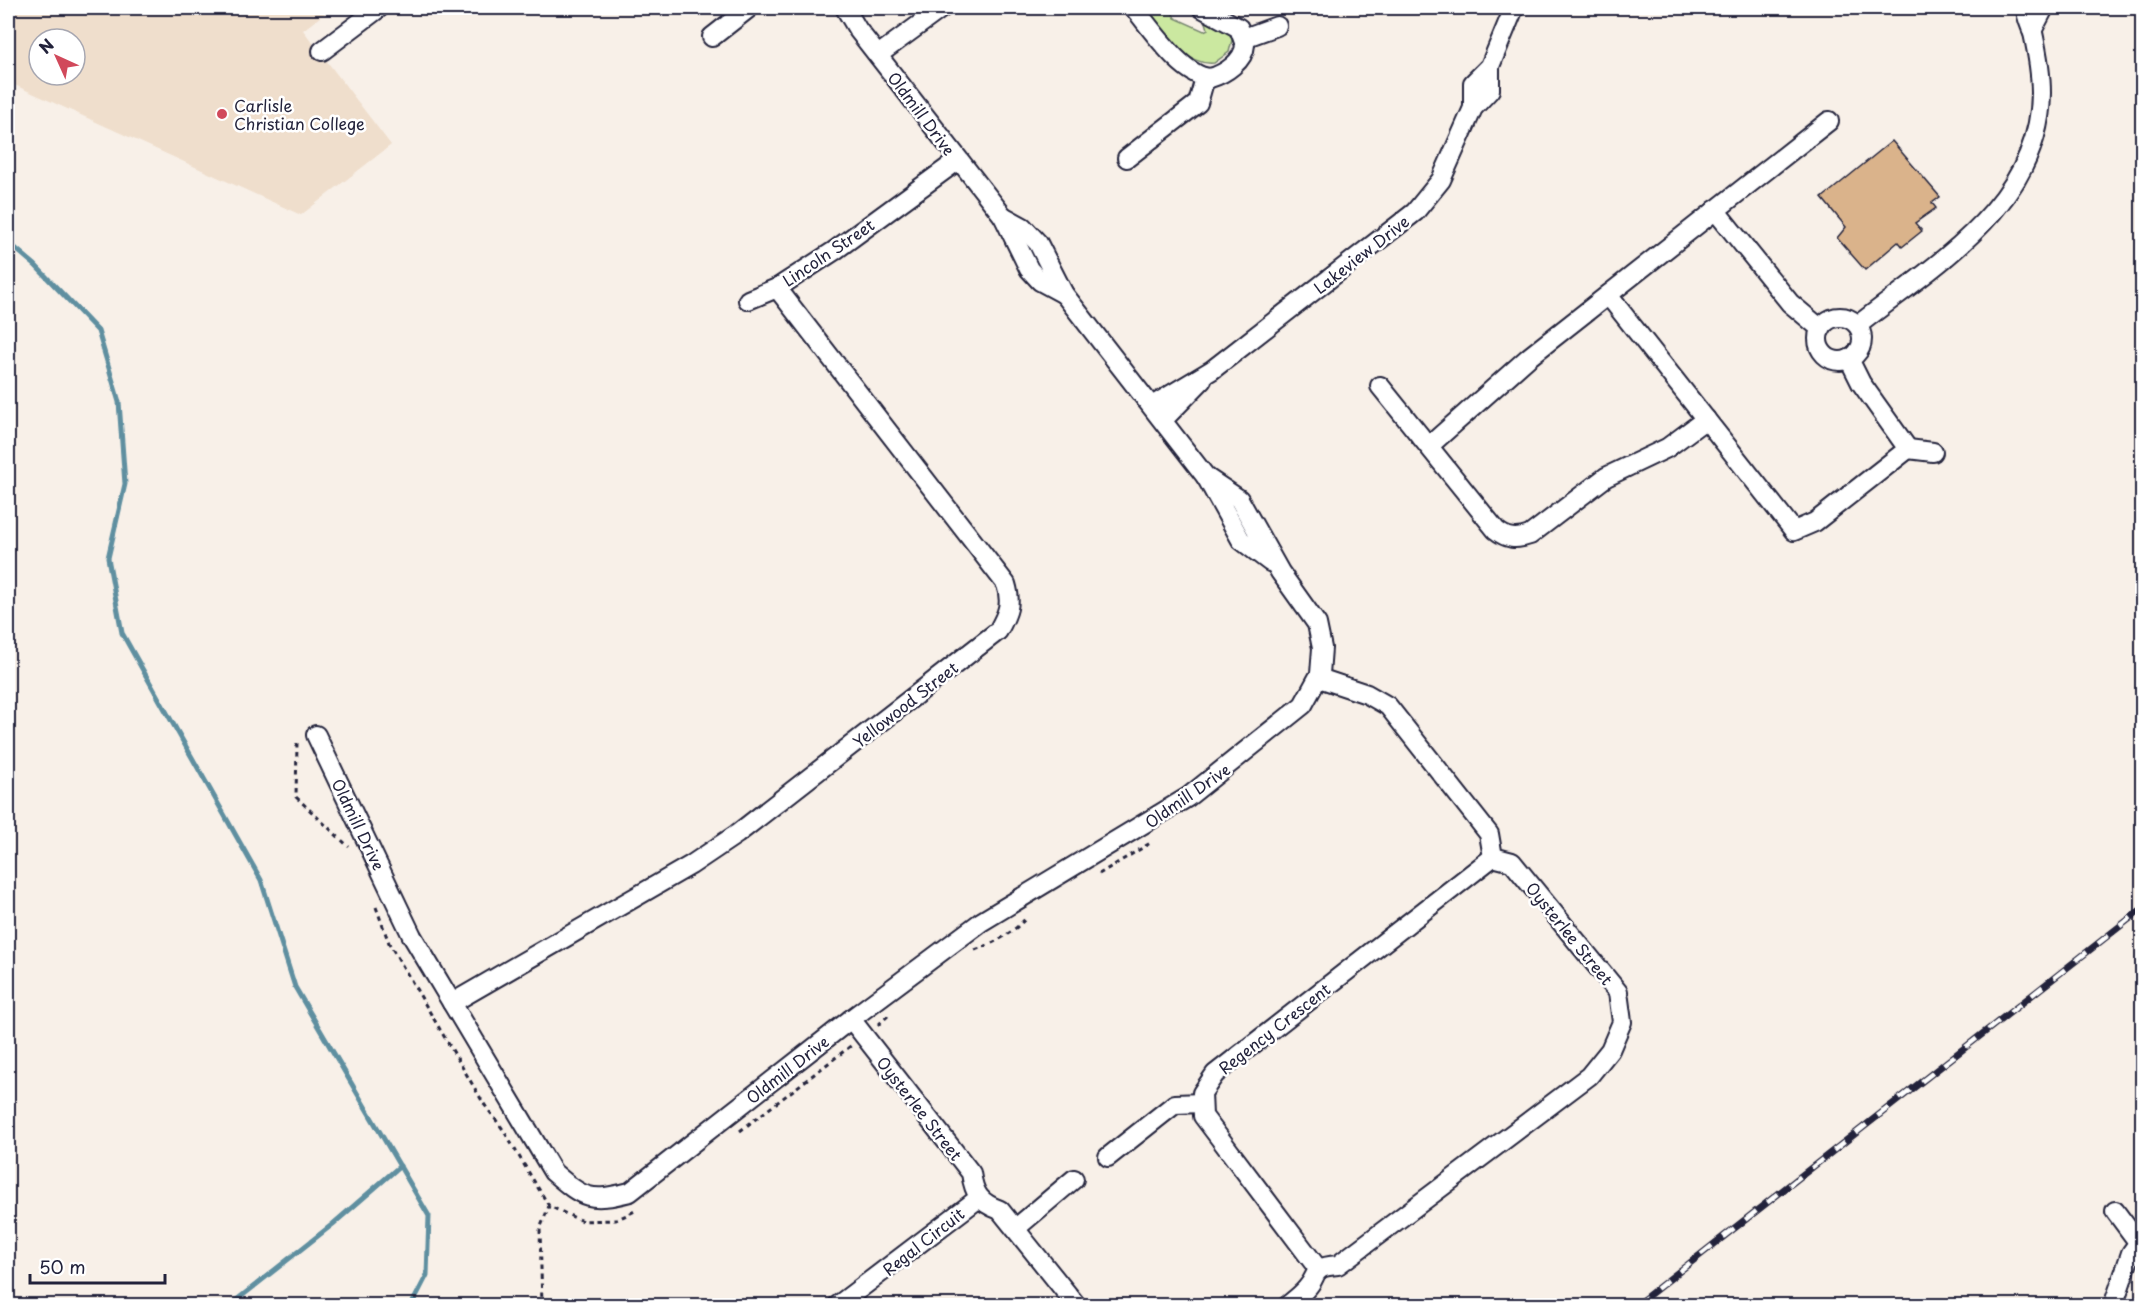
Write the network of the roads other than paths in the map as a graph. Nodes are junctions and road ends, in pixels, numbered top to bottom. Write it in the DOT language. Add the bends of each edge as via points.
graph roads {
  1 [pos="379,8"];
  2 [pos="749,8"];
  3 [pos="845,8"];
  4 [pos="942,8"];
  5 [pos="1134,8"];
  6 [pos="1202,8"];
  7 [pos="1514,8"];
  8 [pos="2026,8"];
  9 [pos="2043,8"];
  10 [pos="1277,26"];
  11 [pos="2032,31"];
  12 [pos="712,37"];
  13 [pos="1244,38"];
  14 [pos="322,51"];
  15 [pos="878,56"];
  16 [pos="1205,78"];
  17 [pos="1829,121"];
  18 [pos="955,157"];
  19 [pos="1127,158"];
  20 [pos="1715,210"];
  21 [pos="777,288"];
  22 [pos="1608,295"];
  23 [pos="748,300"];
  24 [pos="1858,325"];
  25 [pos="1821,329"];
  26 [pos="1849,359"];
  27 [pos="1380,386"];
  28 [pos="1157,413"];
  29 [pos="1706,420"];
  30 [pos="1429,446"];
  31 [pos="1908,448"];
  32 [pos="1933,452"];
  33 [pos="1319,678"];
  34 [pos="316,735"];
  35 [pos="1493,857"];
  36 [pos="452,1003"];
  37 [pos="851,1019"];
  38 [pos="1202,1103"];
  39 [pos="1108,1157"];
  40 [pos="1074,1179"];
  41 [pos="979,1198"];
  42 [pos="2115,1211"];
  43 [pos="1016,1228"];
  44 [pos="2140,1240"];
  45 [pos="1319,1270"];
  46 [pos="837,1305"];
  47 [pos="1077,1305"];
  48 [pos="1287,1305"];
  49 [pos="2113,1305"];
  1 -- 14 [label="street"];
  2 -- 12 [label="street"];
  3 -- 15 [label="street, Oldmill Drive"];
  4 -- 15 [label="street"];
  5 -- 16 [label="street" via="1166,48 1193,73"];
  6 -- 13 [label="street" via="1231,22"];
  7 -- 28 [label="street, Lakeview Drive" via="1490,66 1473,83 1473,108 1441,180 1415,212 1212,370 1185,400"];
  8 -- 11 [label="street"];
  9 -- 11 [label="street"];
  10 -- 13 [label="street"];
  11 -- 24 [label="street" via="2041,86 2040,113 2032,143 2013,185 1987,221 1966,240"];
  13 -- 16 [label="street" via="1245,50 1237,62 1217,76"];
  15 -- 18 [label="street, Oldmill Drive"];
  16 -- 19 [label="street" via="1198,103"];
  17 -- 20 [label="street"];
  18 -- 21 [label="street, Lincoln Street" via="939,162 905,198"];
  18 -- 28 [label="street, Oldmill Drive" via="1003,216 1023,227 1038,243 1064,294"];
  20 -- 22 [label="street"];
  20 -- 25 [label="street" via="1790,303"];
  21 -- 23 [label="street, Lincoln Street"];
  21 -- 36 [label="street, Yellowood Street" via="1006,584 1011,601 1007,615 998,631 737,834 692,865"];
  22 -- 29 [label="street"];
  22 -- 30 [label="street" via="1529,357"];
  24 -- 25 [label="street" via="1849,318 1838,317"];
  24 -- 26 [label="street" via="1862,342"];
  25 -- 26 [label="street" via="1818,339 1823,352 1835,360"];
  26 -- 31 [label="street" via="1861,383"];
  27 -- 30 [label="street"];
  28 -- 33 [label="street, Oldmill Drive" via="1206,477 1239,499 1280,572 1317,624 1322,648"];
  29 -- 30 [label="street" via="1666,448 1606,477 1530,535 1519,539 1503,536 1496,530"];
  29 -- 31 [label="street" via="1794,531 1815,522"];
  31 -- 32 [label="street"];
  33 -- 35 [label="street" via="1375,698 1393,711 1489,834"];
  33 -- 37 [label="street, Oldmill Drive" via="1294,715 1188,797 981,922"];
  34 -- 36 [label="street, Oldmill Drive" via="412,936"];
  35 -- 38 [label="street, Regency Crescent" via="1215,1074 1202,1093"];
  35 -- 45 [label="street, Oysterlee Street" via="1512,862 1618,992 1622,1022 1610,1050 1589,1076 1338,1265"];
  36 -- 37 [label="street, Oldmill Drive" via="553,1172 576,1192 601,1199 630,1192"];
  37 -- 41 [label="street, Oysterlee Street" via="971,1173"];
  38 -- 39 [label="street" via="1175,1104"];
  38 -- 45 [label="street" via="1203,1116"];
  40 -- 43 [label="street"];
  41 -- 43 [label="street" via="985,1205 1000,1210"];
  41 -- 46 [label="street, Regal Circuit"];
  42 -- 44 [label="street"];
  43 -- 47 [label="street"];
  44 -- 49 [label="street" via="2129,1258"];
  45 -- 48 [label="street" via="1309,1287"];
}
